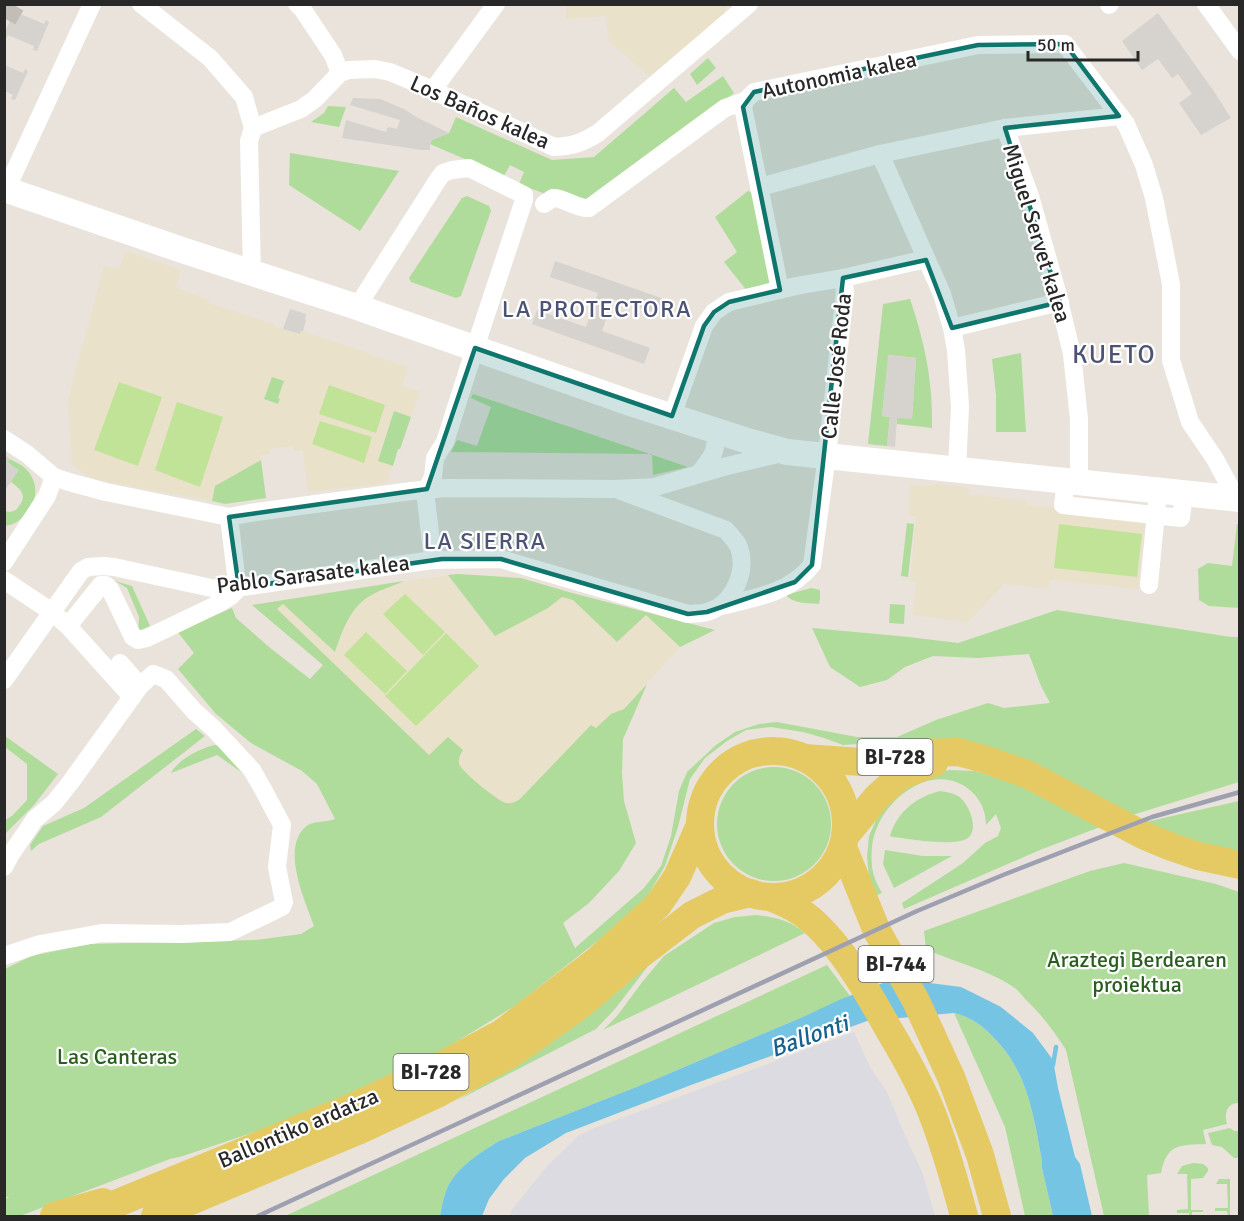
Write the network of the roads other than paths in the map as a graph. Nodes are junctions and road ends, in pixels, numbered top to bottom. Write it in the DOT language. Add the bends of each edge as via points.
graph roads {
  1 [pos="92,4"];
  2 [pos="141,4"];
  3 [pos="297,4"];
  4 [pos="496,4"];
  5 [pos="749,4"];
  6 [pos="1206,4"];
  7 [pos="1239,51"];
  8 [pos="340,73"];
  9 [pos="433,90"];
  10 [pos="745,101"];
  11 [pos="1119,116"];
  12 [pos="252,128"];
  13 [pos="1005,128"];
  14 [pos="880,154"];
  15 [pos="759,187"];
  16 [pos="5,189"];
  17 [pos="544,204"];
  18 [pos="926,260"];
  19 [pos="252,273"];
  20 [pos="843,278"];
  21 [pos="780,290"];
  22 [pos="1060,302"];
  23 [pos="357,307"];
  24 [pos="952,328"];
  25 [pos="475,348"];
  26 [pos="672,416"];
  27 [pos="715,430"];
  28 [pos="4,439"];
  29 [pos="786,452"];
  30 [pos="827,455"];
  31 [pos="957,470"];
  32 [pos="699,474"];
  33 [pos="54,477"];
  34 [pos="1073,481"];
  35 [pos="427,489"];
  36 [pos="616,489"];
  37 [pos="1238,499"];
  38 [pos="1157,503"];
  39 [pos="229,517"];
  40 [pos="433,560"];
  41 [pos="4,562"];
  42 [pos="4,580"];
  43 [pos="1149,585"];
  44 [pos="238,588"];
  45 [pos="721,606"];
  46 [pos="50,611"];
  47 [pos="68,627"];
  48 [pos="120,663"];
  49 [pos="4,680"];
  50 [pos="136,691"];
  51 [pos="805,758"];
  52 [pos="984,759"];
  53 [pos="700,825"];
  54 [pos="844,842"];
  55 [pos="1239,865"];
  56 [pos="4,867"];
  57 [pos="760,895"];
  58 [pos="4,956"];
  59 [pos="153,1203"];
  60 [pos="54,1216"];
  61 [pos="86,1216"];
  62 [pos="964,1216"];
  63 [pos="997,1216"];
  1 -- 16 [label="street"];
  2 -- 12 [label="street" via="219,68 244,97"];
  3 -- 8 [label="street" via="333,55"];
  4 -- 9 [label="street"];
  5 -- 9 [label="street, Los Baños kalea" via="598,133 572,146 554,147"];
  6 -- 7 [label="street"];
  8 -- 9 [label="street, Los Baños kalea" via="375,69"];
  8 -- 12 [label="street" via="301,109"];
  10 -- 11 [label="street, Autonomia kalea" via="754,92 978,45 1065,44"];
  10 -- 15 [label="street"];
  10 -- 17 [label="street, Autonomia kalea" via="725,108 589,208 553,198"];
  11 -- 13 [label="street"];
  11 -- 37 [label="street" via="1135,143 1154,198 1171,284 1171,360 1190,422"];
  12 -- 19 [label="street"];
  13 -- 14 [label="street"];
  13 -- 22 [label="street, Miguel Servet kalea" via="1030,196"];
  14 -- 15 [label="street"];
  14 -- 18 [label="street"];
  15 -- 21 [label="street"];
  16 -- 19 [label="street"];
  18 -- 20 [label="street"];
  18 -- 24 [label="street"];
  19 -- 23 [label="street"];
  20 -- 21 [label="street"];
  20 -- 30 [label="street, Calle José Roda" via="845,292"];
  21 -- 26 [label="street" via="729,302 714,312 704,326"];
  22 -- 24 [label="street"];
  22 -- 34 [label="street, Miguel Servet kalea" via="1072,354 1079,419"];
  23 -- 25 [label="street"];
  23 -- 25 [label="street" via="443,173 462,168 474,170 524,195"];
  24 -- 31 [label="street" via="960,406"];
  25 -- 26 [label="street"];
  25 -- 35 [label="street"];
  26 -- 27 [label="street"];
  27 -- 29 [label="street"];
  27 -- 32 [label="street" via="715,452"];
  28 -- 33 [label="street"];
  29 -- 30 [label="street"];
  29 -- 32 [label="street"];
  30 -- 31 [label="street"];
  30 -- 45 [label="street, Calle José Roda" via="812,565 780,590"];
  31 -- 34 [label="street"];
  32 -- 36 [label="street" via="655,487"];
  33 -- 39 [label="street" via="106,492"];
  33 -- 41 [label="street" via="47,496"];
  34 -- 38 [label="street"];
  35 -- 36 [label="street"];
  35 -- 39 [label="street"];
  35 -- 40 [label="street"];
  36 -- 45 [label="street" via="726,530 738,544 741,573 735,589"];
  37 -- 38 [label="street" via="1184,493"];
  38 -- 43 [label="street"];
  39 -- 44 [label="street"];
  40 -- 44 [label="street, Pablo Sarasate kalea"];
  40 -- 45 [label="street, Pablo Sarasate kalea" via="501,559 688,614"];
  42 -- 46 [label="street"];
  44 -- 46 [label="street, Pablo Sarasate kalea" via="216,589 114,567 88,567"];
  44 -- 47 [label="street" via="220,603 138,640 110,589 100,585"];
  46 -- 47 [label="street"];
  46 -- 49 [label="street, Pablo Sarasate kalea"];
  47 -- 50 [label="street"];
  48 -- 50 [label="street"];
  50 -- 56 [label="street" via="70,783 35,819"];
  50 -- 58 [label="street" via="153,674 166,679 252,770 282,825 277,867 282,907 226,933 102,933 40,944"];
  51 -- 52 [label="main road, BI-728" via="861,762 919,753 958,752"];
  51 -- 53 [label="main road, BI-728" via="769,751 734,762 709,789"];
  51 -- 54 [label="main road, BI-728" via="824,771 838,790 846,813"];
  52 -- 54 [label="main road, BI-728" via="930,763 900,776 877,797"];
  52 -- 55 [label="main road, BI-728" via="1027,774 1169,846"];
  53 -- 57 [label="main road, BI-728" via="704,847 714,867 730,883"];
  53 -- 59 [label="main road, Ballontiko ardatza / BI-728" via="677,877 658,905 594,963 502,1033 431,1071"];
  54 -- 57 [label="main road, BI-728" via="834,864 807,889 789,895"];
  54 -- 63 [label="main road, BI-744" via="876,929 916,1001 964,1108"];
  57 -- 59 [label="main road, Ballontiko ardatza / BI-728" via="722,900 692,915 579,1006 511,1054 440,1093 362,1129"];
  57 -- 62 [label="main road, BI-744" via="800,911 831,940 854,971 906,1059 936,1124"];
  59 -- 60 [label="main road"];
  59 -- 61 [label="main road, Ballontiko ardatza / BI-728"];
}
